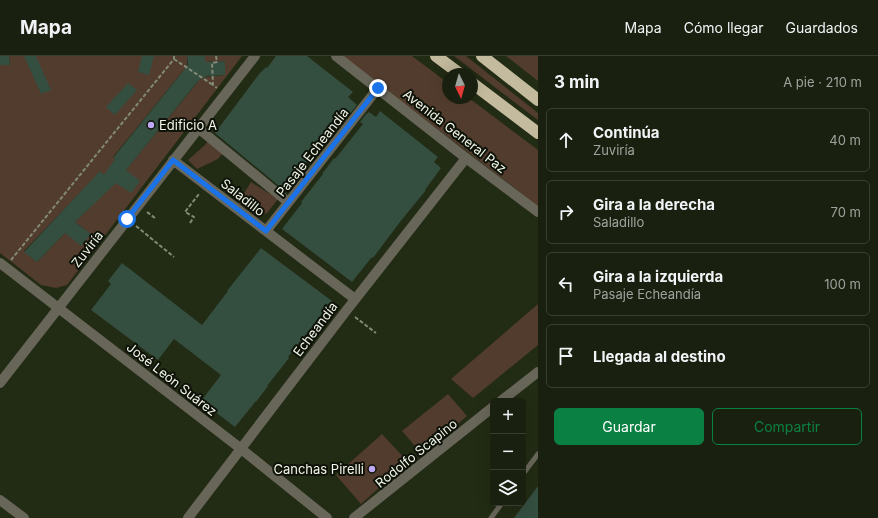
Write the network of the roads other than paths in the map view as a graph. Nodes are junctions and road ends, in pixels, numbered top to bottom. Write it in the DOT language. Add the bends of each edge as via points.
graph roads {
  1 [pos="255,56"];
  2 [pos="336,56"];
  3 [pos="436,56"];
  4 [pos="482,56"];
  5 [pos="452,68"];
  6 [pos="378,88"];
  7 [pos="478,88"];
  8 [pos="538,100"];
  9 [pos="198,128"];
  10 [pos="538,133"];
  11 [pos="466,158"];
  12 [pos="173,160"];
  13 [pos="288,202"];
  14 [pos="538,212"];
  15 [pos="266,231"];
  16 [pos="3,265"];
  17 [pos="355,298"];
  18 [pos="59,308"];
  19 [pos="538,372"];
  20 [pos="0,383"];
  21 [pos="505,398"];
  22 [pos="490,410"];
  23 [pos="240,448"];
  24 [pos="538,454"];
  25 [pos="526,470"];
  26 [pos="0,500"];
  27 [pos="500,506"];
  28 [pos="24,518"];
  29 [pos="188,518"];
  30 [pos="327,518"];
  31 [pos="354,518"];
  32 [pos="491,518"];
  1 -- 9 [label="street, Zuviría"];
  2 -- 6 [label="street, Avenida General Paz"];
  3 -- 5 [label="highway"];
  4 -- 8 [label="highway"];
  6 -- 11 [label="street, Avenida General Paz"];
  6 -- 13 [label="street, Pasaje Echeandía"];
  7 -- 10 [label="highway"];
  9 -- 12 [label="street, Zuviría"];
  9 -- 13 [label="street"];
  11 -- 14 [label="street, Avenida General Paz"];
  11 -- 17 [label="street, Echeandía"];
  12 -- 15 [label="street, Saladillo"];
  12 -- 18 [label="street, Zuviría"];
  13 -- 15 [label="street, Pasaje Echeandía"];
  15 -- 17 [label="street, Saladillo"];
  16 -- 18 [label="street, José León Suárez"];
  17 -- 23 [label="street, Echeandía"];
  18 -- 20 [label="street, Zuviría"];
  18 -- 23 [label="street, José León Suárez"];
  19 -- 21 [label="street"];
  22 -- 31 [label="street, Rodolfo Scapino"];
  23 -- 29 [label="street, Echeandía"];
  23 -- 30 [label="street, José León Suárez"];
  24 -- 25 [label="lane"];
  26 -- 28 [label="street"];
  27 -- 32 [label="lane"];
}
